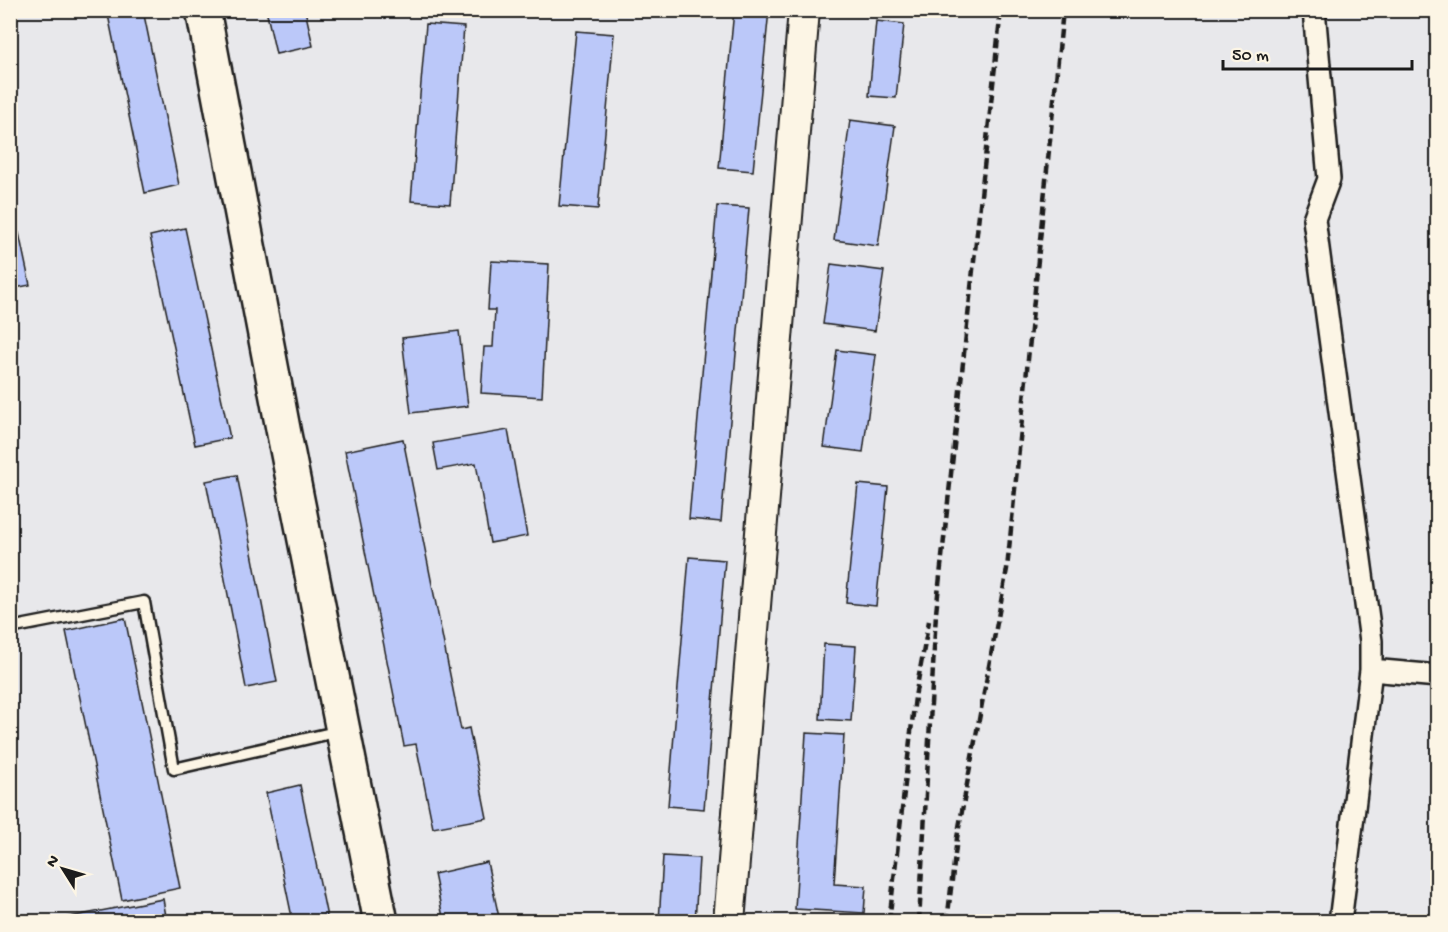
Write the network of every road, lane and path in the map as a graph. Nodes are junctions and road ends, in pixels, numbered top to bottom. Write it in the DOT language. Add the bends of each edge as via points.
graph roads {
  1 [pos="203,10"];
  2 [pos="804,10"];
  3 [pos="1314,10"];
  4 [pos="10,628"];
  5 [pos="1371,670"];
  6 [pos="1437,676"];
  7 [pos="343,730"];
  8 [pos="381,921"];
  9 [pos="729,921"];
  10 [pos="1340,921"];
  1 -- 7 [label="main road"];
  2 -- 9 [label="main road"];
  3 -- 5 [label="street" via="1329,179 1314,219 1371,641"];
  4 -- 7 [label="lane" via="144,602 174,769"];
  5 -- 6 [label="street"];
  5 -- 10 [label="street"];
  7 -- 8 [label="main road"];
}
